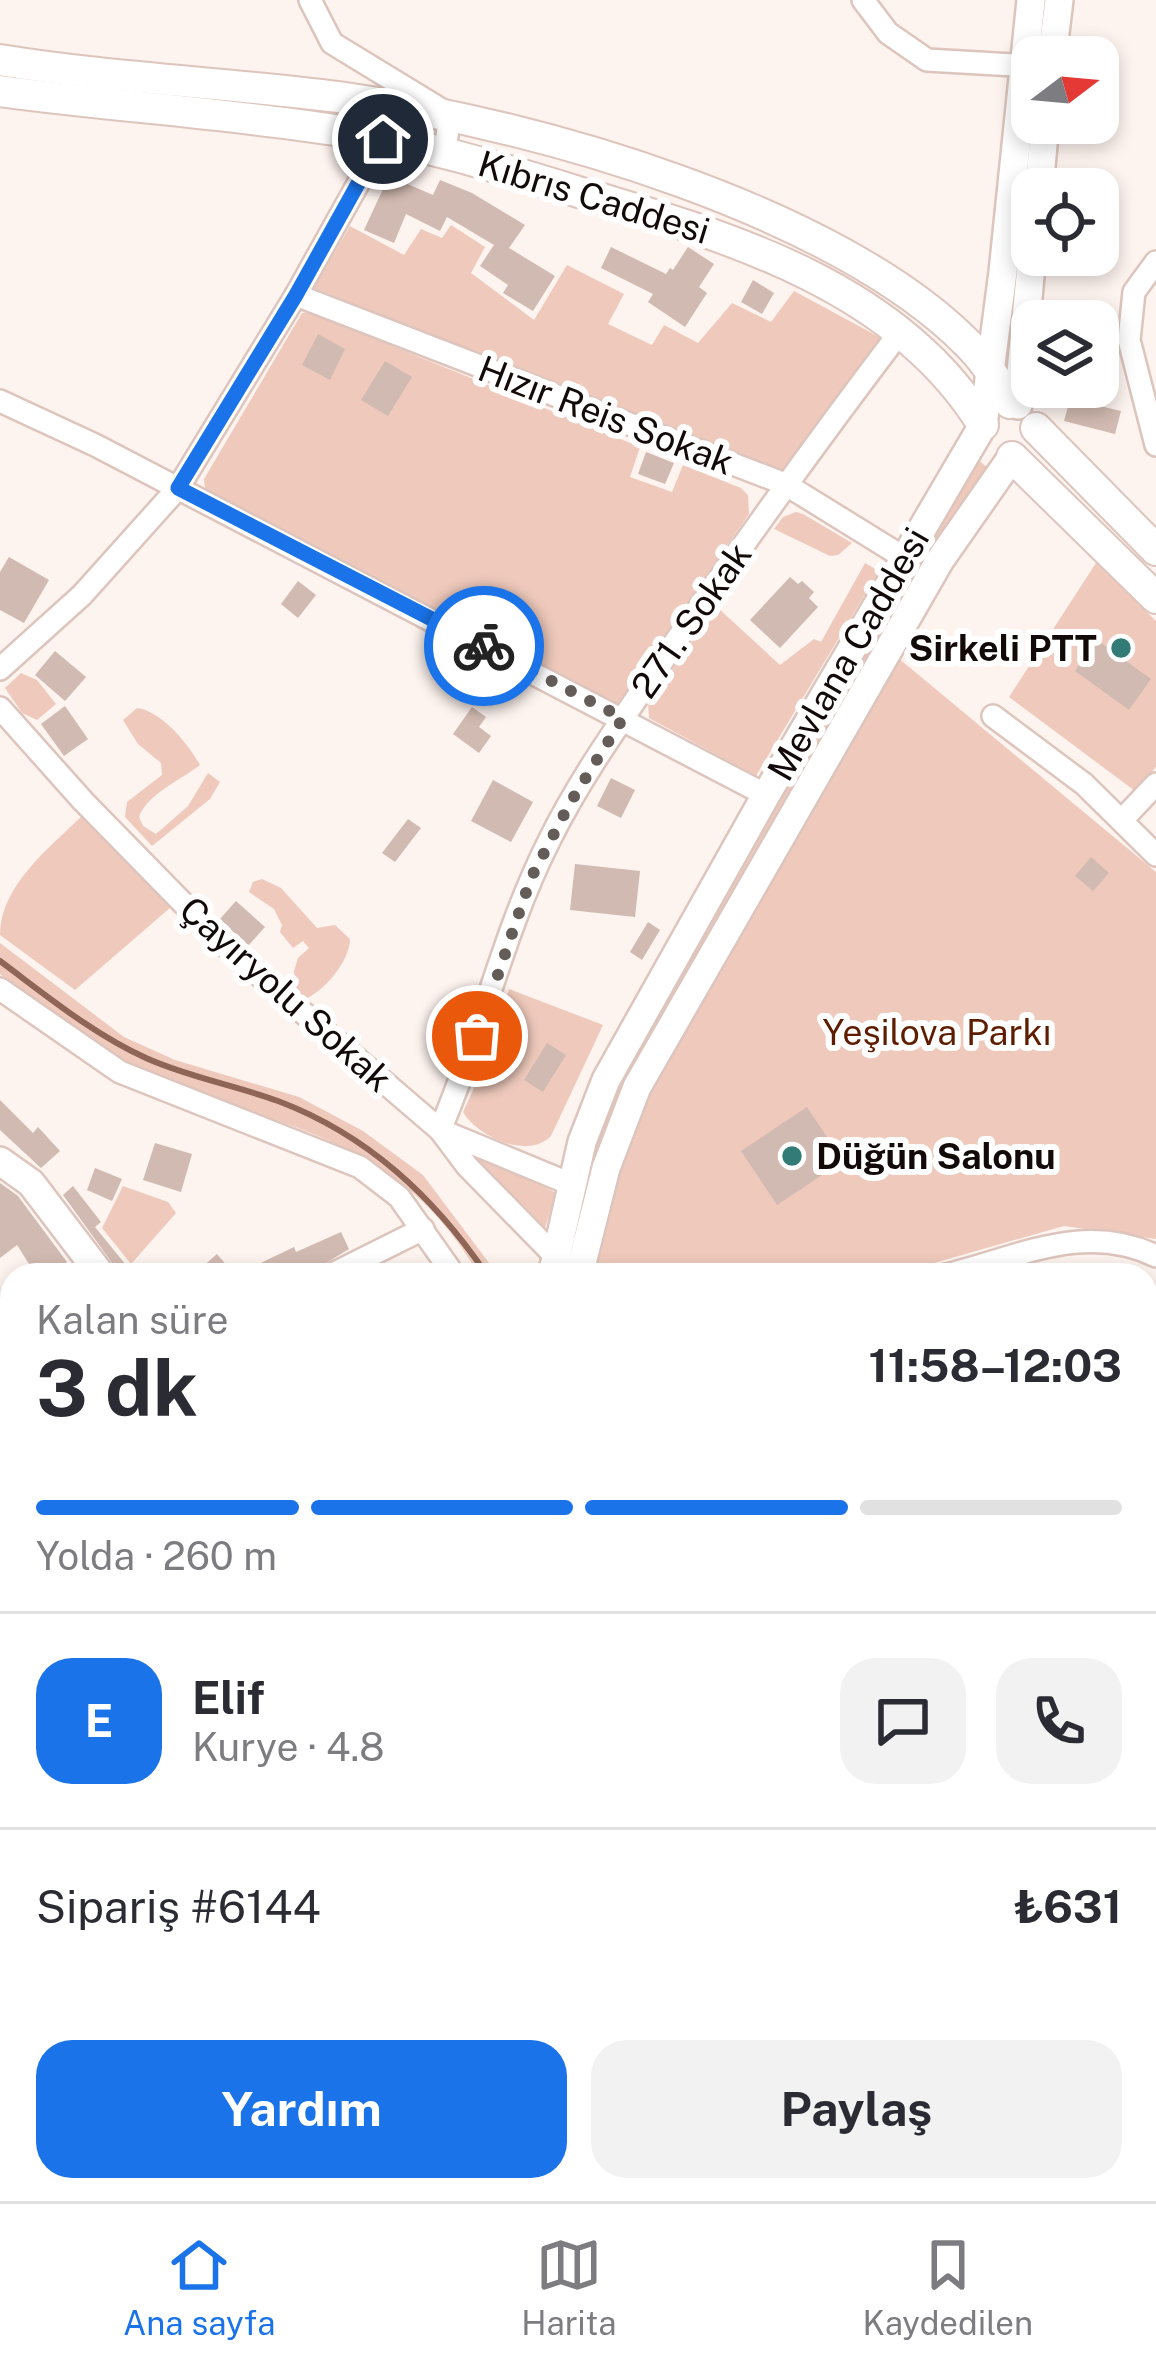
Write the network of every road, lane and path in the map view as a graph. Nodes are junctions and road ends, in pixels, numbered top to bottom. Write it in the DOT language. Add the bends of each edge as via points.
graph roads {
  1 [pos="310,0"];
  2 [pos="863,0"];
  3 [pos="1031,0"];
  4 [pos="1059,0"];
  5 [pos="1029,36"];
  6 [pos="1055,36"];
  7 [pos="0,61"];
  8 [pos="1011,65"];
  9 [pos="0,91"];
  10 [pos="451,116"];
  11 [pos="383,139"];
  12 [pos="1018,144"];
  13 [pos="445,150"];
  14 [pos="1156,262"];
  15 [pos="1031,276"];
  16 [pos="296,295"];
  17 [pos="900,332"];
  18 [pos="990,368"];
  19 [pos="0,401"];
  20 [pos="1021,412"];
  21 [pos="983,425"];
  22 [pos="1156,445"];
  23 [pos="1012,457"];
  24 [pos="785,484"];
  25 [pos="178,488"];
  26 [pos="1156,550"];
  27 [pos="903,557"];
  28 [pos="1156,598"];
  29 [pos="0,669"];
  30 [pos="0,708"];
  31 [pos="993,716"];
  32 [pos="623,718"];
  33 [pos="1156,784"];
  34 [pos="766,795"];
  35 [pos="1123,820"];
  36 [pos="1156,855"];
  37 [pos="0,989"];
  38 [pos="440,1130"];
  39 [pos="0,1160"];
  40 [pos="573,1185"];
  41 [pos="423,1228"];
  42 [pos="1156,1256"];
  43 [pos="92,1263"];
  44 [pos="355,1263"];
  45 [pos="446,1263"];
  46 [pos="558,1263"];
  47 [pos="566,1263"];
  48 [pos="568,1263"];
  49 [pos="1009,1263"];
  1 -- 10 [label="street" via="332,43"];
  2 -- 8 [label="street" via="888,33 928,60"];
  3 -- 5 [label="street, Mevlana Caddesi"];
  4 -- 6 [label="street"];
  7 -- 10 [label="main road"];
  9 -- 11 [label="main road, Kıbrıs Caddesi"];
  10 -- 13 [label="street"];
  10 -- 18 [label="main road" via="759,213 874,273"];
  11 -- 13 [label="main road, Kıbrıs Caddesi"];
  11 -- 16 [label="street"];
  12 -- 18 [label="street, Mevlana Caddesi"];
  13 -- 17 [label="main road, Kıbrıs Caddesi" via="758,250"];
  14 -- 22 [label="street" via="1134,292 1129,340"];
  15 -- 20 [label="street"];
  16 -- 24 [label="street, Hızır Reis Sokak"];
  16 -- 25 [label="street"];
  17 -- 21 [label="main road, Kıbrıs Caddesi" via="956,385"];
  17 -- 24 [label="street, 271. Sokak"];
  18 -- 20 [label="main road"];
  18 -- 21 [label="street, Mevlana Caddesi"];
  19 -- 25 [label="street"];
  20 -- 21 [label="main road" via="990,412"];
  20 -- 23 [label="main road" via="1032,444"];
  20 -- 26 [label="main road"];
  21 -- 23 [label="main road" via="989,448"];
  21 -- 27 [label="street, Mevlana Caddesi"];
  23 -- 28 [label="main road"];
  23 -- 48 [label="street" via="920,594 637,1087"];
  24 -- 27 [label="street, Hızır Reis Sokak"];
  24 -- 32 [label="street, 271. Sokak"];
  25 -- 29 [label="street" via="82,595"];
  25 -- 32 [label="street"];
  27 -- 34 [label="street, Mevlana Caddesi"];
  30 -- 38 [label="street, Çayıryolu Sokak" via="223,944"];
  31 -- 35 [label="street"];
  32 -- 34 [label="street"];
  32 -- 38 [label="street, 271. Sokak" via="531,878"];
  33 -- 35 [label="street"];
  34 -- 40 [label="street, Mevlana Caddesi" via="606,1080"];
  35 -- 36 [label="street"];
  37 -- 41 [label="street" via="120,1072 360,1167"];
  38 -- 40 [label="street"];
  38 -- 46 [label="street, Çayıryolu Sokak"];
  39 -- 43 [label="street" via="31,1183"];
  40 -- 47 [label="street, Mevlana Caddesi"];
  41 -- 44 [label="street"];
  41 -- 45 [label="street"];
  42 -- 49 [label="street" via="1087,1239"];
}
